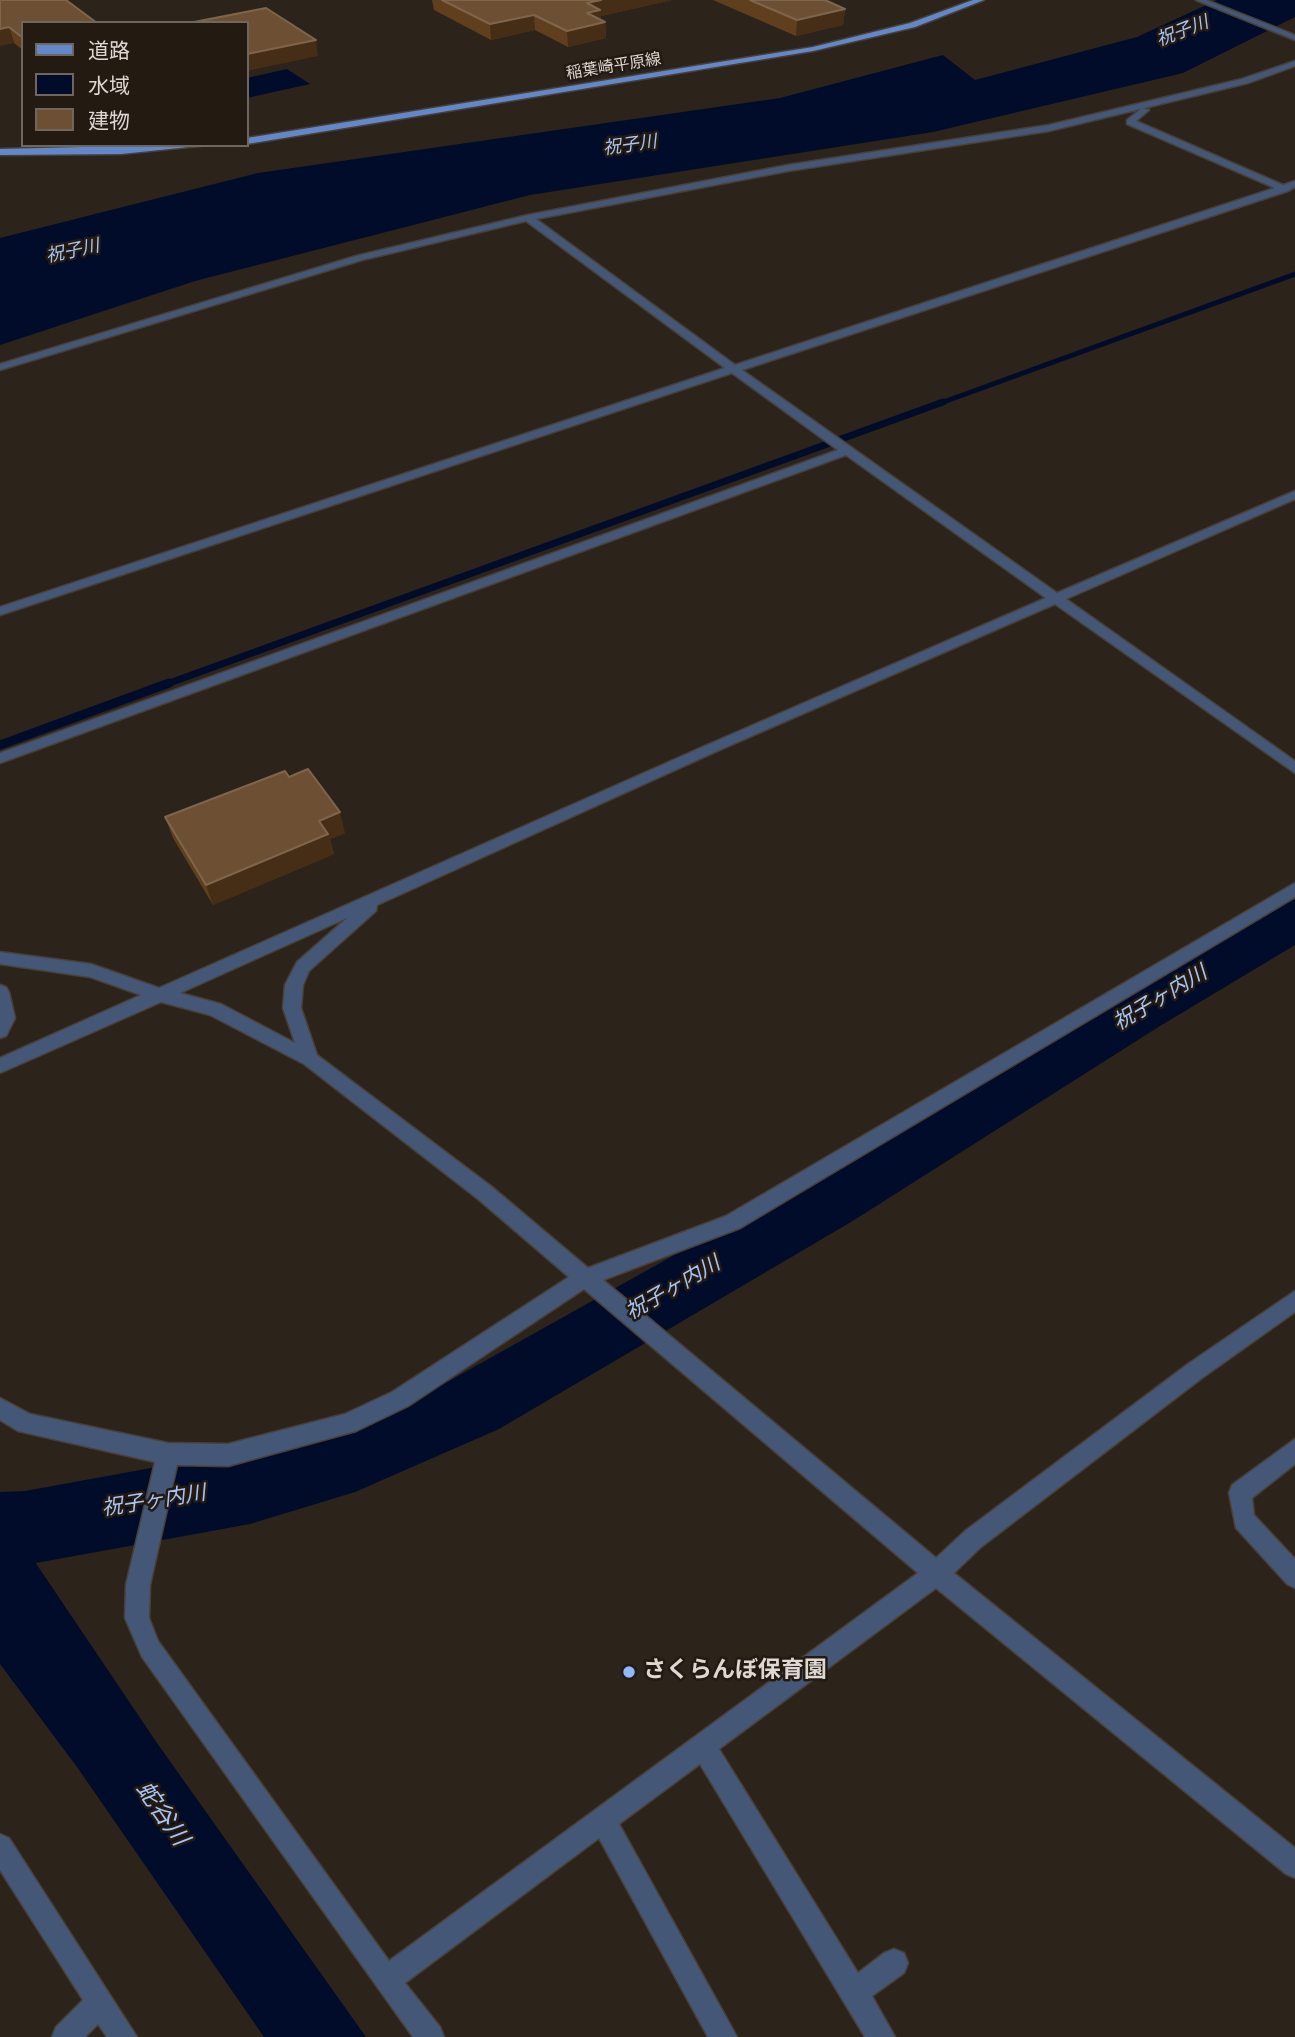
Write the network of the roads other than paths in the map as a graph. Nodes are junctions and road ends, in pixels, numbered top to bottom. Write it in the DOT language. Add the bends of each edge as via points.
graph roads {
  1 [pos="980,0"];
  2 [pos="1200,0"];
  3 [pos="1295,38"];
  4 [pos="1295,63"];
  5 [pos="1151,106"];
  6 [pos="248,141"];
  7 [pos="171,147"];
  8 [pos="0,152"];
  9 [pos="1295,184"];
  10 [pos="1283,188"];
  11 [pos="1295,193"];
  12 [pos="528,218"];
  13 [pos="0,367"];
  14 [pos="736,369"];
  15 [pos="844,449"];
  16 [pos="1295,495"];
  17 [pos="1055,598"];
  18 [pos="0,611"];
  19 [pos="0,758"];
  20 [pos="1295,768"];
  21 [pos="1295,889"];
  22 [pos="383,895"];
  23 [pos="0,958"];
  24 [pos="0,992"];
  25 [pos="157,993"];
  26 [pos="0,1031"];
  27 [pos="310,1059"];
  28 [pos="0,1066"];
  29 [pos="588,1283"];
  30 [pos="1295,1300"];
  31 [pos="0,1408"];
  32 [pos="1295,1450"];
  33 [pos="168,1454"];
  34 [pos="937,1573"];
  35 [pos="1295,1576"];
  36 [pos="703,1746"];
  37 [pos="603,1820"];
  38 [pos="0,1847"];
  39 [pos="1295,1865"];
  40 [pos="894,1963"];
  41 [pos="386,1980"];
  42 [pos="854,1993"];
  43 [pos="99,2003"];
  44 [pos="66,2037"];
  45 [pos="123,2037"];
  46 [pos="430,2037"];
  47 [pos="723,2037"];
  48 [pos="881,2037"];
  1 -- 6 [label="main road, 稲葉崎平原線" via="912,25 813,49"];
  2 -- 3 [label="street"];
  4 -- 5 [label="street"];
  5 -- 10 [label="street" via="1130,122"];
  5 -- 12 [label="street" via="1049,128 788,168"];
  7 -- 8 [label="main road"];
  9 -- 10 [label="street"];
  10 -- 11 [label="street"];
  10 -- 14 [label="street"];
  12 -- 13 [label="street" via="347,262"];
  12 -- 14 [label="street"];
  14 -- 15 [label="street"];
  14 -- 18 [label="street"];
  15 -- 17 [label="street"];
  15 -- 19 [label="street"];
  16 -- 17 [label="street"];
  17 -- 20 [label="street"];
  17 -- 22 [label="street"];
  21 -- 29 [label="street" via="733,1222"];
  22 -- 25 [label="street"];
  22 -- 27 [label="street" via="303,967 294,985 292,1008"];
  23 -- 25 [label="street" via="92,971"];
  24 -- 26 [label="street" via="6,1018"];
  25 -- 27 [label="street" via="215,1009"];
  25 -- 28 [label="street"];
  27 -- 29 [label="street" via="410,1132"];
  29 -- 33 [label="street" via="400,1399 348,1424 228,1455"];
  29 -- 34 [label="street"];
  30 -- 34 [label="street" via="973,1539"];
  31 -- 33 [label="street" via="26,1424"];
  32 -- 35 [label="street" via="1240,1493 1244,1520"];
  33 -- 41 [label="street" via="138,1585 137,1618 150,1649"];
  34 -- 36 [label="street"];
  34 -- 39 [label="street"];
  36 -- 37 [label="street"];
  36 -- 42 [label="street"];
  37 -- 41 [label="street"];
  37 -- 47 [label="street"];
  38 -- 43 [label="street"];
  40 -- 42 [label="street"];
  41 -- 46 [label="street"];
  42 -- 48 [label="street"];
  43 -- 44 [label="street"];
  43 -- 45 [label="street"];
}
